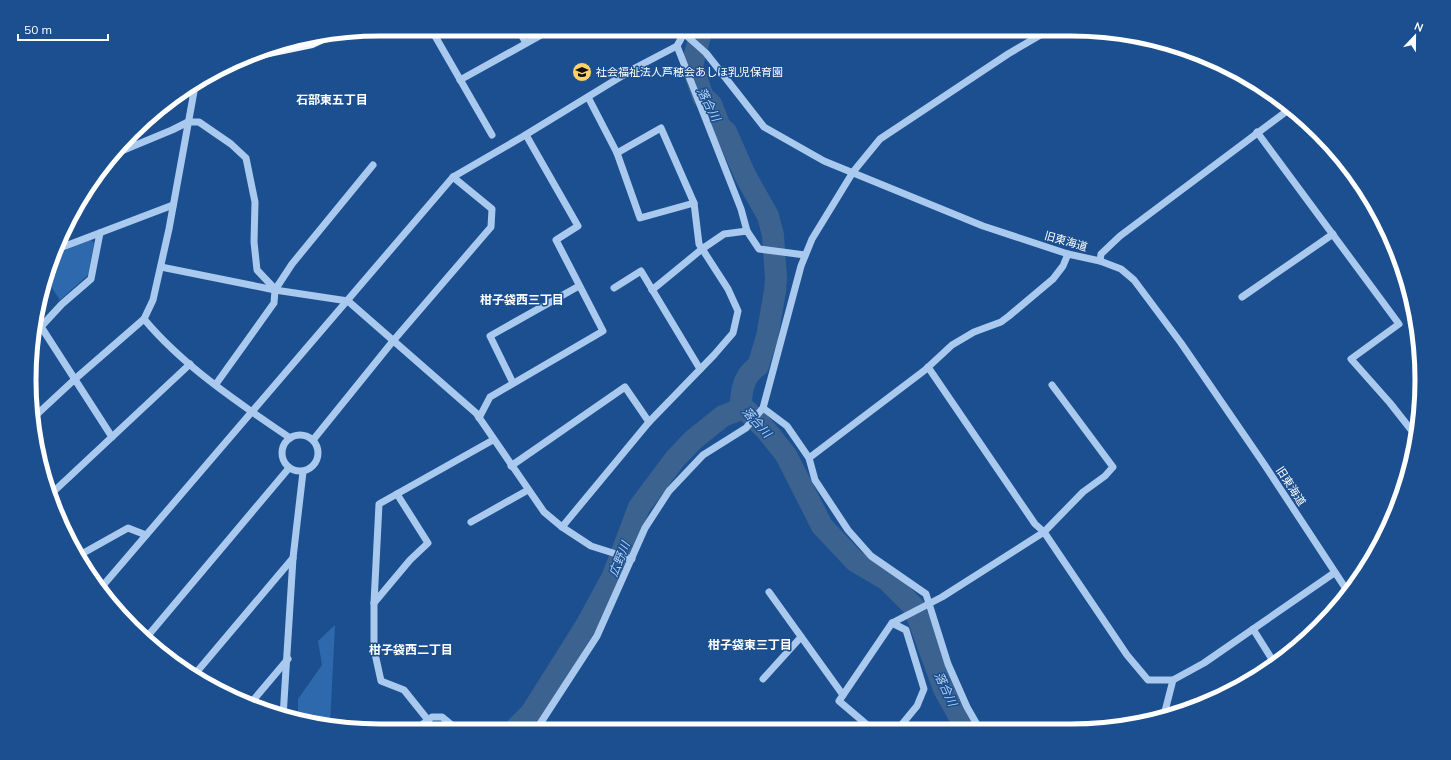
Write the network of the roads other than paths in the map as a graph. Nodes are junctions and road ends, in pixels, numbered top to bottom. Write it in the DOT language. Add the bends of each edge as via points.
graph roads {
  1 [pos="435,36"];
  2 [pos="522,36"];
  3 [pos="540,36"];
  4 [pos="683,36"];
  5 [pos="686,36"];
  6 [pos="1039,36"];
  7 [pos="526,44"];
  8 [pos="677,46"];
  9 [pos="460,80"];
  10 [pos="194,91"];
  11 [pos="588,97"];
  12 [pos="1286,112"];
  13 [pos="188,122"];
  14 [pos="1257,132"];
  15 [pos="492,135"];
  16 [pos="526,135"];
  17 [pos="124,150"];
  18 [pos="617,153"];
  19 [pos="373,165"];
  20 [pos="853,172"];
  21 [pos="453,177"];
  22 [pos="694,202"];
  23 [pos="173,205"];
  24 [pos="747,231"];
  25 [pos="100,233"];
  26 [pos="1333,234"];
  27 [pos="62,247"];
  28 [pos="702,249"];
  29 [pos="1068,254"];
  30 [pos="805,255"];
  31 [pos="1100,261"];
  32 [pos="161,267"];
  33 [pos="579,286"];
  34 [pos="614,288"];
  35 [pos="276,290"];
  36 [pos="652,290"];
  37 [pos="1242,297"];
  38 [pos="348,300"];
  39 [pos="144,319"];
  40 [pos="41,325"];
  41 [pos="40,329"];
  42 [pos="393,341"];
  43 [pos="190,364"];
  44 [pos="928,367"];
  45 [pos="700,369"];
  46 [pos="74,379"];
  47 [pos="513,383"];
  48 [pos="216,384"];
  49 [pos="1052,385"];
  50 [pos="763,408"];
  51 [pos="252,412"];
  52 [pos="38,413"];
  53 [pos="479,418"];
  54 [pos="649,422"];
  55 [pos="1411,430"];
  56 [pos="112,437"];
  57 [pos="290,438"];
  58 [pos="313,440"];
  59 [pos="493,440"];
  60 [pos="809,458"];
  61 [pos="511,466"];
  62 [pos="289,468"];
  63 [pos="303,472"];
  64 [pos="528,490"];
  65 [pos="54,491"];
  66 [pos="397,494"];
  67 [pos="471,522"];
  68 [pos="562,527"];
  69 [pos="1044,532"];
  70 [pos="146,535"];
  71 [pos="83,553"];
  72 [pos="294,558"];
  73 [pos="632,559"];
  74 [pos="1334,573"];
  75 [pos="104,585"];
  76 [pos="1345,588"];
  77 [pos="768,592"];
  78 [pos="929,602"];
  79 [pos="374,603"];
  80 [pos="892,623"];
  81 [pos="1253,630"];
  82 [pos="149,635"];
  83 [pos="801,637"];
  84 [pos="288,659"];
  85 [pos="1272,659"];
  86 [pos="198,672"];
  87 [pos="763,679"];
  88 [pos="1173,680"];
  89 [pos="843,695"];
  90 [pos="253,700"];
  91 [pos="284,710"];
  92 [pos="1165,711"];
  93 [pos="428,720"];
  94 [pos="423,724"];
  95 [pos="451,724"];
  96 [pos="540,724"];
  97 [pos="866,724"];
  98 [pos="902,724"];
  99 [pos="977,724"];
  1 -- 9 [label="street"];
  2 -- 7 [label="street"];
  3 -- 7 [label="street"];
  4 -- 8 [label="street"];
  5 -- 20 [label="street, 旧東海道" via="706,53 764,127 824,161"];
  6 -- 20 [label="street" via="880,139"];
  7 -- 9 [label="street"];
  8 -- 11 [label="street"];
  8 -- 24 [label="street" via="741,209"];
  9 -- 15 [label="street"];
  10 -- 13 [label="street"];
  11 -- 16 [label="street"];
  11 -- 18 [label="street"];
  12 -- 14 [label="street"];
  13 -- 17 [label="street"];
  13 -- 23 [label="street"];
  13 -- 35 [label="street" via="199,122 246,158 255,202 254,242 257,270"];
  14 -- 26 [label="street"];
  14 -- 31 [label="street" via="1120,236 1102,254"];
  16 -- 21 [label="street"];
  16 -- 33 [label="street" via="578,226 556,240"];
  18 -- 22 [label="street" via="640,218"];
  18 -- 22 [label="street" via="661,128"];
  19 -- 35 [label="street" via="292,264"];
  20 -- 29 [label="street, 旧東海道" via="854,175 983,226"];
  20 -- 30 [label="street"];
  21 -- 38 [label="street"];
  21 -- 42 [label="street" via="492,209 491,227"];
  22 -- 28 [label="street" via="699,244"];
  23 -- 25 [label="street"];
  23 -- 32 [label="street"];
  24 -- 28 [label="street" via="724,234"];
  24 -- 30 [label="street" via="759,249"];
  25 -- 27 [label="street"];
  25 -- 40 [label="street" via="91,279"];
  26 -- 37 [label="street"];
  26 -- 55 [label="street" via="1399,324 1351,359"];
  28 -- 36 [label="street"];
  28 -- 45 [label="street" via="728,289 738,311 733,333"];
  29 -- 31 [label="street, 旧東海道"];
  29 -- 44 [label="street" via="1053,279 1009,316 952,345"];
  30 -- 50 [label="street"];
  31 -- 74 [label="street, 旧東海道" via="1121,269 1134,280 1264,464"];
  32 -- 35 [label="street"];
  32 -- 39 [label="street" via="153,300"];
  33 -- 47 [label="street" via="490,336"];
  33 -- 47 [label="street" via="603,331"];
  34 -- 36 [label="street" via="641,271"];
  35 -- 38 [label="street"];
  35 -- 48 [label="street" via="274,303"];
  36 -- 45 [label="street"];
  38 -- 42 [label="street"];
  38 -- 51 [label="street"];
  39 -- 43 [label="street" via="154,332"];
  39 -- 46 [label="street"];
  41 -- 46 [label="street"];
  42 -- 53 [label="street"];
  42 -- 58 [label="street"];
  43 -- 48 [label="street"];
  43 -- 56 [label="street"];
  44 -- 60 [label="street"];
  44 -- 69 [label="street"];
  45 -- 54 [label="street"];
  46 -- 52 [label="street"];
  46 -- 56 [label="street"];
  47 -- 53 [label="street" via="490,397"];
  48 -- 51 [label="street"];
  49 -- 69 [label="street" via="1113,467 1083,492"];
  50 -- 60 [label="street" via="787,426"];
  50 -- 73 [label="street" via="746,428 703,455 670,491 645,528"];
  51 -- 57 [label="street"];
  51 -- 70 [label="street"];
  53 -- 59 [label="street"];
  54 -- 61 [label="street" via="625,387"];
  54 -- 68 [label="street"];
  56 -- 65 [label="street"];
  57 -- 58 [label="street" via="302,435"];
  57 -- 62 [label="street" via="282,452"];
  58 -- 63 [label="street" via="317,445 318,456 313,466"];
  59 -- 61 [label="street"];
  59 -- 66 [label="street"];
  60 -- 78 [label="street" via="815,480 848,530 871,556 926,594"];
  61 -- 64 [label="street"];
  62 -- 63 [label="street"];
  62 -- 82 [label="street"];
  63 -- 72 [label="street"];
  64 -- 67 [label="street"];
  64 -- 68 [label="street" via="544,512"];
  66 -- 79 [label="street" via="379,504"];
  66 -- 79 [label="street" via="428,543 410,560"];
  68 -- 73 [label="street" via="590,546"];
  69 -- 78 [label="street" via="942,597"];
  69 -- 88 [label="street" via="1127,655 1148,680"];
  70 -- 71 [label="street" via="128,528"];
  70 -- 75 [label="street"];
  72 -- 84 [label="street"];
  72 -- 86 [label="street"];
  73 -- 96 [label="street" via="597,636"];
  74 -- 76 [label="street, 旧東海道"];
  74 -- 81 [label="street"];
  77 -- 83 [label="street"];
  78 -- 80 [label="street"];
  78 -- 99 [label="street" via="948,664"];
  79 -- 93 [label="street" via="374,649 381,681 404,690"];
  80 -- 89 [label="street"];
  80 -- 98 [label="street" via="906,630 924,689 917,706"];
  81 -- 85 [label="street"];
  81 -- 88 [label="street" via="1204,663"];
  83 -- 87 [label="street"];
  83 -- 89 [label="street"];
  84 -- 90 [label="street"];
  84 -- 91 [label="street"];
  88 -- 92 [label="street"];
  89 -- 97 [label="street" via="839,702"];
  93 -- 94 [label="street"];
  93 -- 95 [label="street" via="432,716 442,717"];
}
